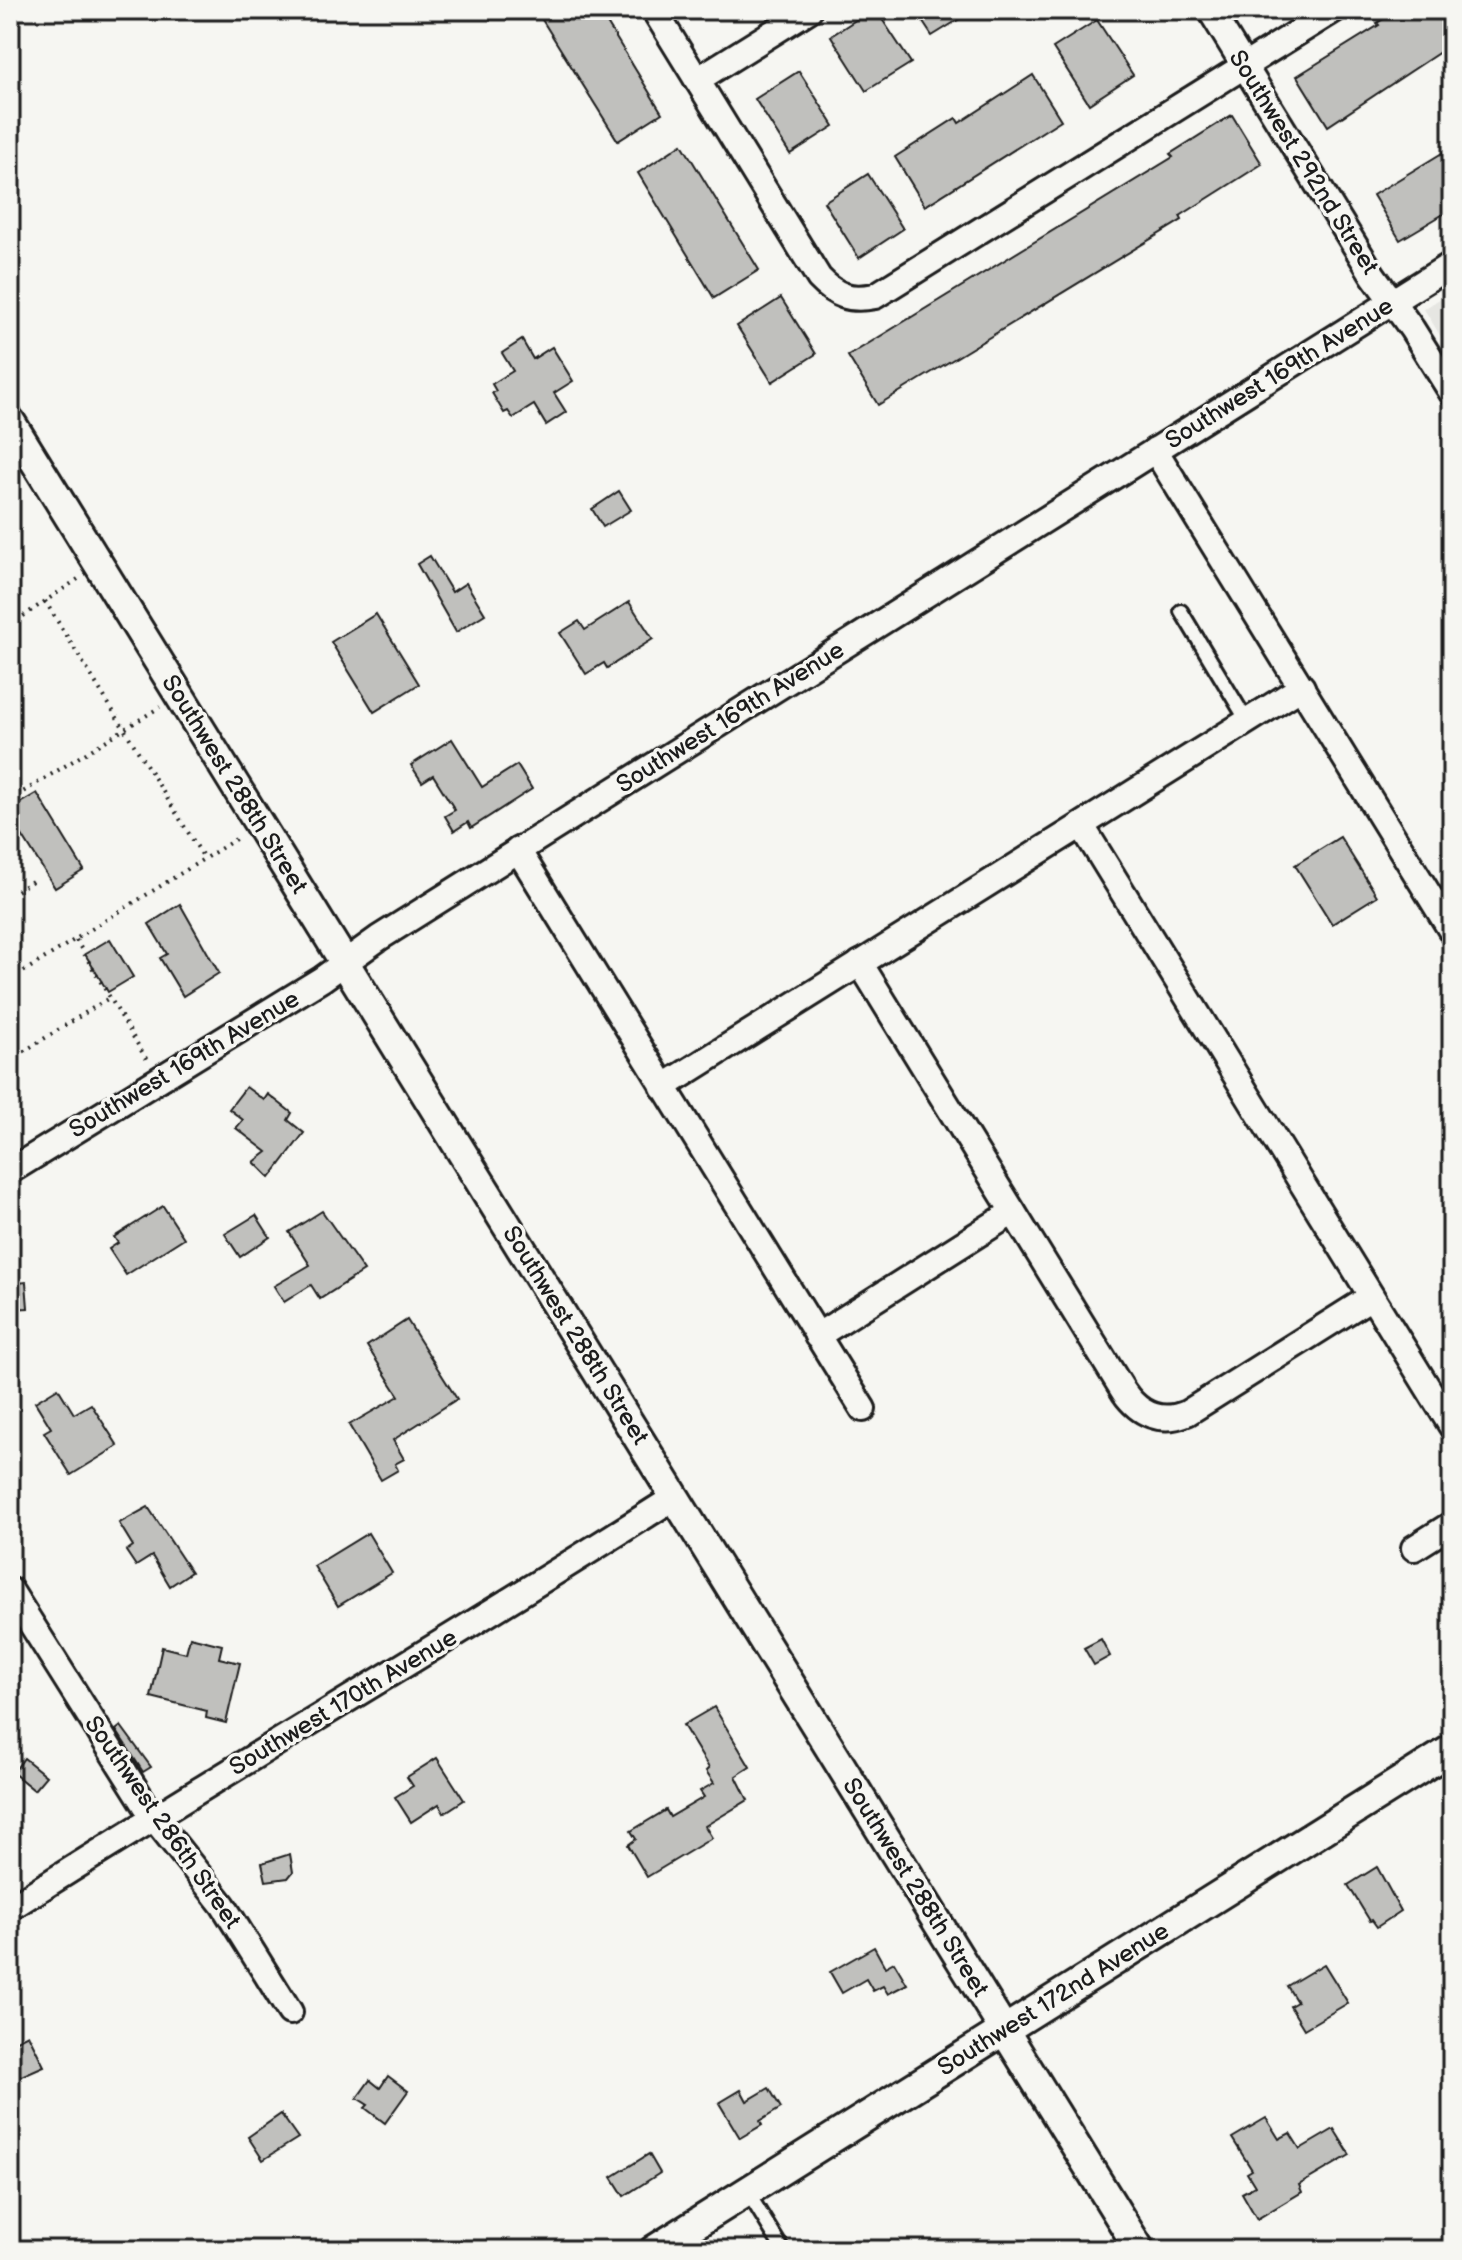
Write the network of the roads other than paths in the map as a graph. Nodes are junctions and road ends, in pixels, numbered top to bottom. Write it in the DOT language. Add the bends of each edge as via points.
graph roads {
  1 [pos="654,10"];
  2 [pos="809,10"];
  3 [pos="1210,10"];
  4 [pos="1334,10"];
  5 [pos="1244,66"];
  6 [pos="697,80"];
  7 [pos="1452,264"];
  8 [pos="1392,302"];
  9 [pos="1452,393"];
  10 [pos="10,421"];
  11 [pos="1155,450"];
  12 [pos="1181,611"];
  13 [pos="1302,687"];
  14 [pos="1247,721"];
  15 [pos="1082,826"];
  16 [pos="518,850"];
  17 [pos="1452,932"];
  18 [pos="345,963"];
  19 [pos="860,963"];
  20 [pos="663,1087"];
  21 [pos="10,1171"];
  22 [pos="1013,1212"];
  23 [pos="1371,1297"];
  24 [pos="817,1336"];
  25 [pos="863,1409"];
  26 [pos="1452,1427"];
  27 [pos="675,1497"];
  28 [pos="1452,1524"];
  29 [pos="1414,1548"];
  30 [pos="10,1590"];
  31 [pos="1452,1749"];
  32 [pos="153,1817"];
  33 [pos="10,1908"];
  34 [pos="290,2012"];
  35 [pos="1006,2030"];
  36 [pos="747,2191"];
  37 [pos="654,2250"];
  38 [pos="783,2250"];
  39 [pos="1140,2250"];
  1 -- 6 [label="street"];
  2 -- 6 [label="street"];
  3 -- 5 [label="street, Southwest 292nd Street"];
  4 -- 5 [label="street"];
  5 -- 6 [label="street" via="875,296 860,299 831,291 819,278"];
  5 -- 8 [label="street, Southwest 292nd Street"];
  7 -- 8 [label="street, Southwest 169th Avenue"];
  8 -- 9 [label="street, Southwest 292nd Street"];
  8 -- 11 [label="street, Southwest 169th Avenue"];
  10 -- 18 [label="street, Southwest 288th Street"];
  11 -- 13 [label="street"];
  11 -- 16 [label="street, Southwest 169th Avenue"];
  12 -- 14 [label="lane"];
  13 -- 14 [label="street"];
  13 -- 17 [label="street"];
  14 -- 15 [label="street"];
  15 -- 19 [label="street"];
  15 -- 23 [label="street"];
  16 -- 18 [label="street, Southwest 169th Avenue"];
  16 -- 20 [label="street"];
  18 -- 21 [label="street, Southwest 169th Avenue"];
  18 -- 27 [label="street, Southwest 288th Street"];
  19 -- 20 [label="street"];
  19 -- 22 [label="street"];
  20 -- 24 [label="street"];
  22 -- 23 [label="street" via="1129,1398 1154,1416 1192,1411"];
  22 -- 24 [label="street"];
  23 -- 26 [label="street"];
  24 -- 25 [label="street"];
  27 -- 32 [label="street, Southwest 170th Avenue"];
  27 -- 35 [label="street, Southwest 288th Street"];
  28 -- 29 [label="street"];
  30 -- 32 [label="street, Southwest 286th Street"];
  31 -- 35 [label="street, Southwest 172nd Avenue"];
  32 -- 33 [label="street, Southwest 170th Avenue"];
  32 -- 34 [label="street, Southwest 286th Street" via="223,1905"];
  35 -- 36 [label="street, Southwest 172nd Avenue"];
  35 -- 39 [label="street, Southwest 288th Street"];
  36 -- 37 [label="street, Southwest 172nd Avenue"];
  36 -- 38 [label="lane"];
}
